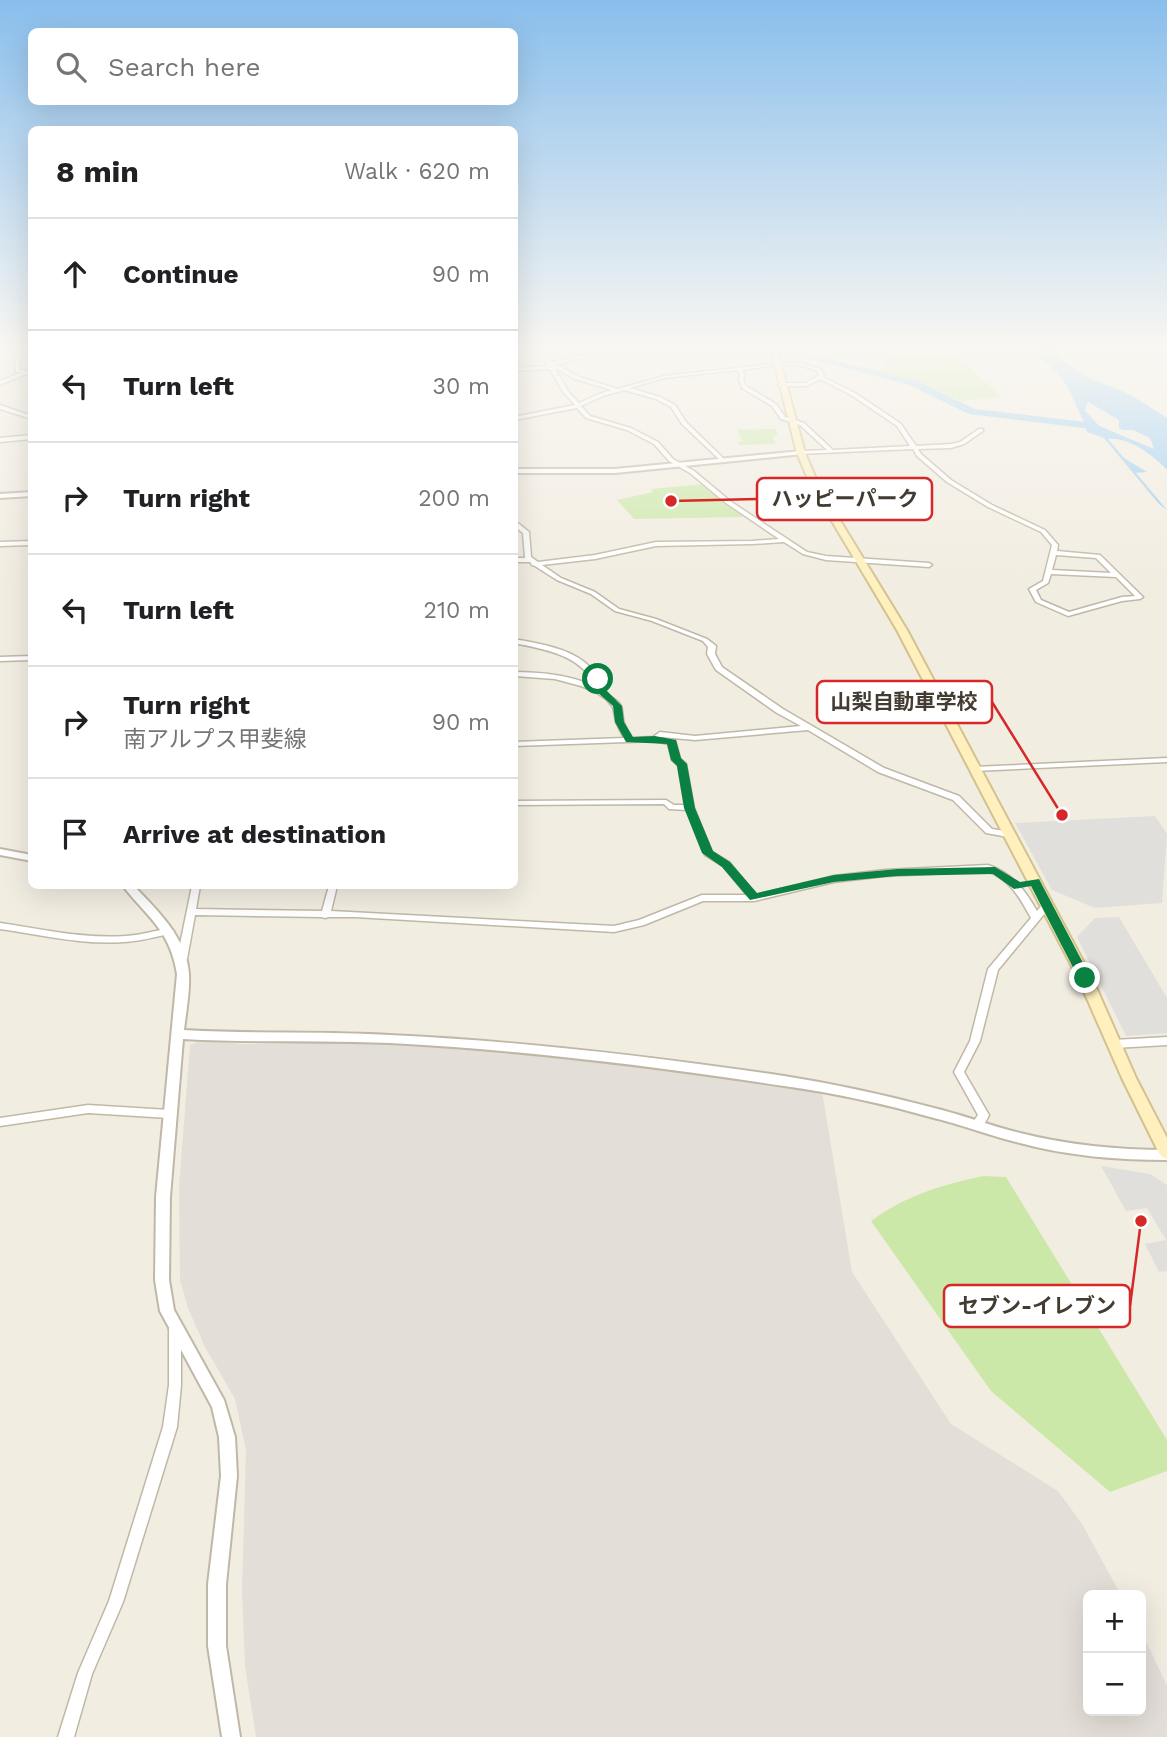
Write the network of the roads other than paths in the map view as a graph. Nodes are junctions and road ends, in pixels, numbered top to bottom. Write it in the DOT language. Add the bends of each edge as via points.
graph roads {
  1 [pos="615,427"];
  2 [pos="688,427"];
  3 [pos="795,427"];
  4 [pos="805,427"];
  5 [pos="899,427"];
  6 [pos="981,430"];
  7 [pos="28,437"];
  8 [pos="0,440"];
  9 [pos="913,449"];
  10 [pos="830,450"];
  11 [pos="801,453"];
  12 [pos="721,459"];
  13 [pos="677,464"];
  14 [pos="518,471"];
  15 [pos="28,494"];
  16 [pos="0,496"];
  17 [pos="518,525"];
  18 [pos="784,540"];
  19 [pos="28,542"];
  20 [pos="0,544"];
  21 [pos="1053,553"];
  22 [pos="518,560"];
  23 [pos="860,561"];
  24 [pos="532,562"];
  25 [pos="929,565"];
  26 [pos="1048,572"];
  27 [pos="1118,575"];
  28 [pos="518,642"];
  29 [pos="28,658"];
  30 [pos="0,659"];
  31 [pos="518,674"];
  32 [pos="600,690"];
  33 [pos="808,728"];
  34 [pos="655,739"];
  35 [pos="629,740"];
  36 [pos="518,744"];
  37 [pos="1167,760"];
  38 [pos="974,769"];
  39 [pos="518,803"];
  40 [pos="690,808"];
  41 [pos="1008,834"];
  42 [pos="0,852"];
  43 [pos="28,857"];
  44 [pos="1035,882"];
  45 [pos="1018,886"];
  46 [pos="131,889"];
  47 [pos="196,889"];
  48 [pos="332,889"];
  49 [pos="754,898"];
  50 [pos="1046,905"];
  51 [pos="192,912"];
  52 [pos="325,915"];
  53 [pos="1035,916"];
  54 [pos="0,926"];
  55 [pos="169,931"];
  56 [pos="182,959"];
  57 [pos="178,1034"];
  58 [pos="1167,1041"];
  59 [pos="1114,1044"];
  60 [pos="169,1114"];
  61 [pos="0,1122"];
  62 [pos="976,1125"];
  63 [pos="1167,1154"];
  64 [pos="175,1327"];
  65 [pos="66,1737"];
  66 [pos="231,1737"];
  1 -- 13 [label="street" via="656,443"];
  2 -- 12 [label="street"];
  3 -- 11 [label="main road"];
  4 -- 10 [label="street"];
  5 -- 9 [label="street"];
  6 -- 9 [label="street" via="959,444"];
  7 -- 8 [label="street"];
  9 -- 10 [label="street"];
  9 -- 21 [label="street" via="973,497 1042,531 1055,545"];
  10 -- 11 [label="street"];
  11 -- 12 [label="street"];
  11 -- 23 [label="main road" via="819,494"];
  12 -- 13 [label="street"];
  13 -- 14 [label="street" via="615,471"];
  13 -- 18 [label="street"];
  15 -- 16 [label="street"];
  17 -- 24 [label="street" via="526,532"];
  18 -- 23 [label="street" via="813,556"];
  18 -- 24 [label="street" via="687,541"];
  19 -- 20 [label="street"];
  21 -- 26 [label="street"];
  21 -- 27 [label="street" via="1098,556"];
  22 -- 24 [label="street"];
  23 -- 25 [label="street"];
  23 -- 38 [label="main road" via="902,630"];
  24 -- 33 [label="street" via="617,610 705,640 727,675"];
  26 -- 27 [label="street"];
  26 -- 27 [label="street" via="1046,582 1032,589 1036,600 1068,614 1140,597"];
  28 -- 32 [label="street" via="579,662 598,679"];
  29 -- 30 [label="street"];
  31 -- 32 [label="street" via="537,674"];
  32 -- 35 [label="street" via="617,706"];
  33 -- 34 [label="street" via="695,738 660,734"];
  33 -- 41 [label="street" via="881,770 956,799 989,831"];
  34 -- 35 [label="street"];
  34 -- 40 [label="street" via="672,742 676,760 682,764"];
  35 -- 36 [label="street"];
  37 -- 38 [label="street"];
  38 -- 41 [label="main road"];
  39 -- 40 [label="street" via="666,802"];
  40 -- 49 [label="street" via="708,853 726,864"];
  41 -- 44 [label="main road"];
  42 -- 43 [label="street"];
  44 -- 45 [label="street"];
  44 -- 50 [label="main road"];
  45 -- 49 [label="street" via="988,868 834,879"];
  45 -- 53 [label="street"];
  46 -- 55 [label="street"];
  47 -- 51 [label="street"];
  48 -- 52 [label="street"];
  49 -- 52 [label="street" via="702,898 614,929"];
  50 -- 53 [label="street"];
  50 -- 59 [label="main road"];
  51 -- 52 [label="street"];
  51 -- 56 [label="street"];
  53 -- 62 [label="street" via="989,977 975,1041 959,1072 984,1115"];
  54 -- 55 [label="street" via="60,937 114,940"];
  55 -- 56 [label="street"];
  56 -- 57 [label="street"];
  57 -- 60 [label="street"];
  57 -- 62 [label="street" via="394,1040 589,1055 802,1083"];
  58 -- 59 [label="street"];
  59 -- 63 [label="main road"];
  60 -- 61 [label="street" via="88,1109"];
  60 -- 64 [label="street" via="162,1280"];
  62 -- 63 [label="street" via="1081,1150"];
  64 -- 65 [label="street" via="170,1427 116,1602 85,1673"];
  64 -- 66 [label="street" via="219,1405 227,1437 229,1476 217,1584 217,1634"];
}
